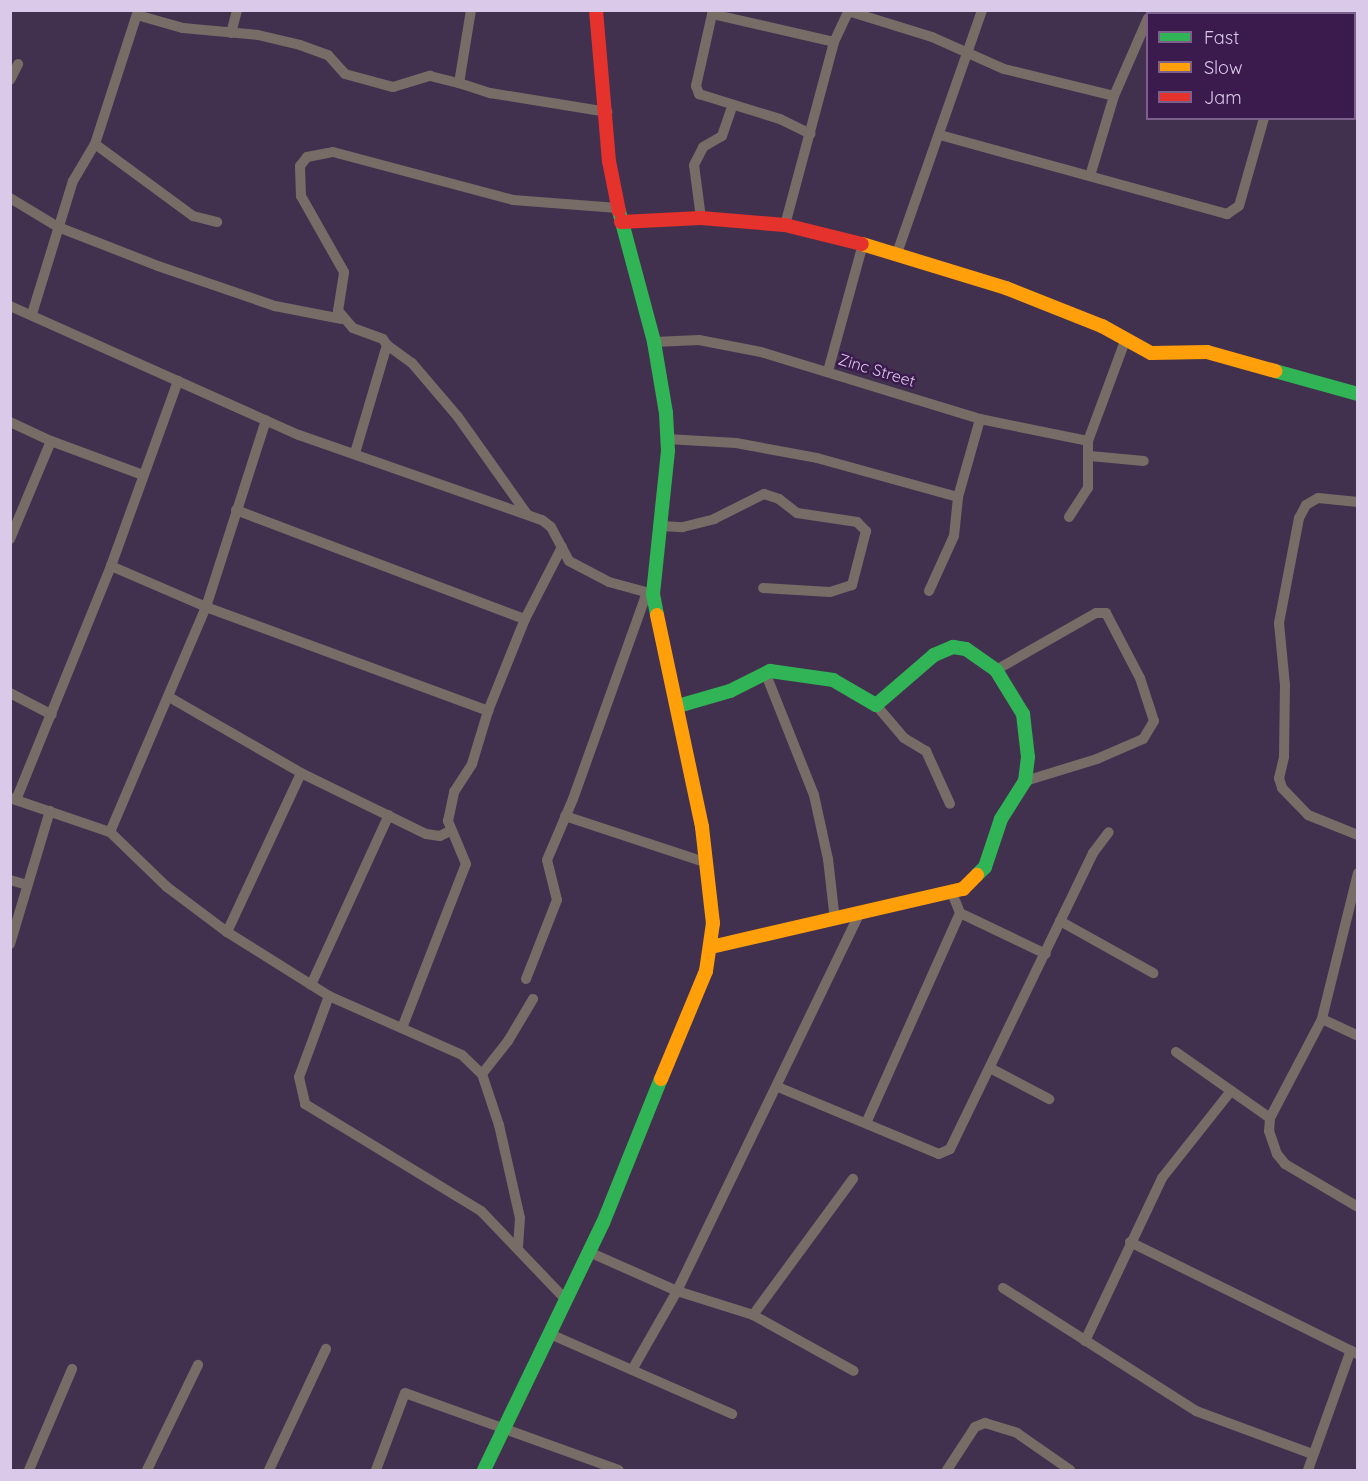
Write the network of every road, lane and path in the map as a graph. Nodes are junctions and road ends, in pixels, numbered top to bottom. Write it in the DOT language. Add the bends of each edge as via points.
graph roads {
  1 [pos="237,10"];
  2 [pos="471,10"];
  3 [pos="596,10"];
  4 [pos="982,10"];
  5 [pos="849,11"];
  6 [pos="713,12"];
  7 [pos="138,13"];
  8 [pos="1146,23"];
  9 [pos="231,33"];
  10 [pos="834,42"];
  11 [pos="968,56"];
  12 [pos="18,64"];
  13 [pos="10,80"];
  14 [pos="459,83"];
  15 [pos="1114,96"];
  16 [pos="732,106"];
  17 [pos="606,112"];
  18 [pos="1263,120"];
  19 [pos="811,134"];
  20 [pos="940,135"];
  21 [pos="95,144"];
  22 [pos="1090,176"];
  23 [pos="10,198"];
  24 [pos="618,208"];
  25 [pos="701,218"];
  26 [pos="217,222"];
  27 [pos="621,222"];
  28 [pos="785,225"];
  29 [pos="58,227"];
  30 [pos="863,244"];
  31 [pos="896,256"];
  32 [pos="10,306"];
  33 [pos="32,314"];
  34 [pos="342,319"];
  35 [pos="1125,341"];
  36 [pos="654,342"];
  37 [pos="387,345"];
  38 [pos="828,371"];
  39 [pos="178,381"];
  40 [pos="1358,394"];
  41 [pos="980,419"];
  42 [pos="266,420"];
  43 [pos="10,422"];
  44 [pos="667,440"];
  45 [pos="51,441"];
  46 [pos="1088,441"];
  47 [pos="355,453"];
  48 [pos="1090,456"];
  49 [pos="1144,461"];
  50 [pos="143,475"];
  51 [pos="958,497"];
  52 [pos="1358,502"];
  53 [pos="236,510"];
  54 [pos="527,514"];
  55 [pos="1069,517"];
  56 [pos="661,526"];
  57 [pos="10,539"];
  58 [pos="562,546"];
  59 [pos="111,566"];
  60 [pos="763,588"];
  61 [pos="929,591"];
  62 [pos="650,593"];
  63 [pos="206,607"];
  64 [pos="525,619"];
  65 [pos="996,670"];
  66 [pos="765,672"];
  67 [pos="10,693"];
  68 [pos="169,697"];
  69 [pos="876,705"];
  70 [pos="678,706"];
  71 [pos="488,711"];
  72 [pos="52,715"];
  73 [pos="301,773"];
  74 [pos="1025,781"];
  75 [pos="13,799"];
  76 [pos="950,804"];
  77 [pos="50,812"];
  78 [pos="389,815"];
  79 [pos="565,816"];
  80 [pos="450,831"];
  81 [pos="110,832"];
  82 [pos="1109,832"];
  83 [pos="1358,835"];
  84 [pos="707,863"];
  85 [pos="1358,873"];
  86 [pos="10,880"];
  87 [pos="27,885"];
  88 [pos="1356,892"];
  89 [pos="952,893"];
  90 [pos="960,914"];
  91 [pos="859,915"];
  92 [pos="835,920"];
  93 [pos="1060,921"];
  94 [pos="227,932"];
  95 [pos="10,944"];
  96 [pos="711,947"];
  97 [pos="1046,954"];
  98 [pos="1153,973"];
  99 [pos="526,979"];
  100 [pos="311,985"];
  101 [pos="329,996"];
  102 [pos="533,999"];
  103 [pos="1322,1019"];
  104 [pos="402,1028"];
  105 [pos="1358,1036"];
  106 [pos="1176,1052"];
  107 [pos="990,1068"];
  108 [pos="482,1074"];
  109 [pos="778,1087"];
  110 [pos="1231,1090"];
  111 [pos="1049,1099"];
  112 [pos="1270,1118"];
  113 [pos="867,1121"];
  114 [pos="852,1179"];
  115 [pos="1358,1207"];
  116 [pos="1130,1242"];
  117 [pos="518,1246"];
  118 [pos="589,1252"];
  119 [pos="1003,1288"];
  120 [pos="677,1291"];
  121 [pos="567,1301"];
  122 [pos="753,1316"];
  123 [pos="550,1334"];
  124 [pos="1085,1341"];
  125 [pos="326,1349"];
  126 [pos="1354,1352"];
  127 [pos="198,1365"];
  128 [pos="72,1369"];
  129 [pos="632,1370"];
  130 [pos="854,1371"];
  131 [pos="732,1414"];
  132 [pos="505,1429"];
  133 [pos="1312,1454"];
  134 [pos="604,1468"];
  135 [pos="29,1470"];
  136 [pos="147,1470"];
  137 [pos="269,1470"];
  138 [pos="376,1470"];
  139 [pos="484,1470"];
  140 [pos="619,1470"];
  141 [pos="947,1470"];
  142 [pos="1070,1470"];
  143 [pos="1308,1470"];
  1 -- 9 [label="street"];
  2 -- 14 [label="street"];
  3 -- 17 [label="street"];
  4 -- 11 [label="street"];
  5 -- 10 [label="street"];
  5 -- 11 [label="street" via="932,37"];
  6 -- 10 [label="street"];
  6 -- 16 [label="street" via="696,86 704,97"];
  7 -- 9 [label="street" via="183,28"];
  7 -- 21 [label="street"];
  8 -- 15 [label="street"];
  9 -- 14 [label="street" via="300,45 328,55 345,74 393,87 430,76"];
  10 -- 19 [label="street"];
  11 -- 15 [label="street" via="1033,77"];
  11 -- 20 [label="street"];
  12 -- 13 [label="street"];
  14 -- 17 [label="street" via="490,93"];
  15 -- 22 [label="street"];
  16 -- 19 [label="street" via="780,118"];
  16 -- 25 [label="street" via="722,136 703,147 694,165"];
  17 -- 24 [label="street" via="609,161"];
  18 -- 22 [label="street" via="1239,206 1227,214"];
  19 -- 28 [label="street"];
  20 -- 22 [label="street"];
  20 -- 31 [label="street"];
  21 -- 26 [label="street" via="193,216"];
  21 -- 29 [label="street" via="73,181"];
  23 -- 29 [label="street"];
  24 -- 27 [label="street"];
  24 -- 34 [label="street" via="513,200 333,152 307,157 300,166 301,196 331,252 343,266 338,311"];
  25 -- 27 [label="street"];
  25 -- 28 [label="street"];
  27 -- 36 [label="street"];
  28 -- 30 [label="street"];
  29 -- 33 [label="street"];
  29 -- 34 [label="street" via="274,306"];
  30 -- 31 [label="street"];
  30 -- 38 [label="street"];
  31 -- 35 [label="street" via="1006,288 1102,326"];
  32 -- 33 [label="street"];
  33 -- 39 [label="street"];
  34 -- 37 [label="street"];
  35 -- 40 [label="street" via="1150,353 1207,352"];
  35 -- 46 [label="street"];
  36 -- 38 [label="street, Zinc Street" via="699,339"];
  36 -- 44 [label="street"];
  37 -- 47 [label="street"];
  37 -- 54 [label="street" via="412,363 458,417"];
  38 -- 41 [label="street, Zinc Street"];
  39 -- 42 [label="street"];
  39 -- 50 [label="street"];
  41 -- 46 [label="street, Zinc Street"];
  41 -- 51 [label="street"];
  42 -- 47 [label="street"];
  42 -- 53 [label="street"];
  43 -- 45 [label="street"];
  44 -- 51 [label="street" via="736,443 817,458"];
  44 -- 56 [label="street"];
  45 -- 50 [label="street"];
  45 -- 57 [label="street"];
  46 -- 48 [label="street"];
  47 -- 54 [label="street"];
  48 -- 49 [label="street"];
  48 -- 55 [label="street" via="1088,488"];
  50 -- 59 [label="street"];
  51 -- 61 [label="street" via="954,536"];
  52 -- 83 [label="street" via="1318,498 1305,505 1299,518 1280,617 1285,686 1284,757 1279,778 1282,788 1308,815"];
  53 -- 63 [label="street"];
  53 -- 64 [label="street"];
  54 -- 58 [label="street" via="548,523"];
  56 -- 60 [label="street" via="682,527 714,519 764,494 779,499 797,513 857,522 866,531 852,585 830,592"];
  56 -- 62 [label="street"];
  58 -- 62 [label="street" via="569,561 586,572"];
  58 -- 64 [label="street"];
  59 -- 63 [label="street"];
  59 -- 72 [label="street"];
  62 -- 70 [label="street"];
  62 -- 79 [label="street"];
  63 -- 68 [label="street"];
  63 -- 71 [label="street"];
  64 -- 71 [label="street"];
  65 -- 69 [label="street" via="966,649 945,649"];
  65 -- 74 [label="street" via="1023,714 1028,757"];
  65 -- 74 [label="street" via="1096,613 1106,613 1140,678 1154,721 1143,739 1097,759"];
  66 -- 69 [label="street" via="833,680"];
  66 -- 70 [label="street" via="730,691"];
  66 -- 92 [label="street" via="814,795 828,860"];
  67 -- 72 [label="street"];
  68 -- 73 [label="street"];
  68 -- 81 [label="street"];
  69 -- 76 [label="street" via="903,738 927,751"];
  70 -- 84 [label="street"];
  71 -- 80 [label="street" via="472,764 452,800"];
  72 -- 75 [label="street"];
  73 -- 78 [label="street"];
  73 -- 94 [label="street"];
  74 -- 89 [label="street" via="1001,819 985,867 963,889"];
  75 -- 77 [label="street"];
  77 -- 81 [label="street"];
  77 -- 87 [label="street"];
  78 -- 80 [label="street" via="426,834 440,836"];
  78 -- 100 [label="street"];
  79 -- 84 [label="street"];
  79 -- 99 [label="street" via="547,860 557,900"];
  80 -- 104 [label="street" via="466,864"];
  81 -- 94 [label="street" via="167,887"];
  82 -- 93 [label="street" via="1093,853"];
  84 -- 96 [label="street"];
  85 -- 88 [label="street"];
  86 -- 87 [label="street"];
  87 -- 95 [label="street"];
  88 -- 103 [label="street"];
  89 -- 90 [label="street"];
  89 -- 91 [label="street"];
  90 -- 97 [label="street"];
  90 -- 113 [label="street"];
  91 -- 92 [label="street"];
  91 -- 109 [label="street"];
  92 -- 96 [label="street"];
  93 -- 97 [label="street"];
  93 -- 98 [label="street"];
  94 -- 100 [label="street"];
  96 -- 118 [label="street" via="685,1026 640,1123"];
  97 -- 107 [label="street"];
  100 -- 101 [label="street"];
  101 -- 104 [label="street"];
  101 -- 117 [label="street" via="298,1077 305,1104 472,1205"];
  102 -- 108 [label="street"];
  103 -- 105 [label="street"];
  103 -- 112 [label="street"];
  104 -- 108 [label="street" via="447,1046"];
  106 -- 110 [label="street"];
  107 -- 111 [label="street"];
  107 -- 113 [label="street" via="950,1149 939,1154"];
  108 -- 117 [label="street" via="520,1218"];
  109 -- 113 [label="street"];
  109 -- 120 [label="street"];
  110 -- 112 [label="street"];
  110 -- 116 [label="street" via="1162,1178"];
  112 -- 115 [label="street" via="1272,1142 1285,1164"];
  114 -- 122 [label="street"];
  116 -- 124 [label="street"];
  116 -- 126 [label="street"];
  117 -- 121 [label="street"];
  118 -- 120 [label="street"];
  118 -- 121 [label="street"];
  119 -- 124 [label="street"];
  120 -- 122 [label="street"];
  120 -- 129 [label="street"];
  121 -- 123 [label="street"];
  122 -- 130 [label="street"];
  123 -- 129 [label="street"];
  123 -- 132 [label="street"];
  124 -- 133 [label="street" via="1196,1411"];
  125 -- 137 [label="street"];
  126 -- 133 [label="street"];
  127 -- 136 [label="street"];
  128 -- 135 [label="street"];
  129 -- 131 [label="street"];
  132 -- 134 [label="street"];
  132 -- 138 [label="street" via="405,1393"];
  132 -- 139 [label="street"];
  133 -- 143 [label="street"];
  134 -- 140 [label="street"];
  141 -- 142 [label="street" via="975,1427 985,1423 1017,1433"];
}
